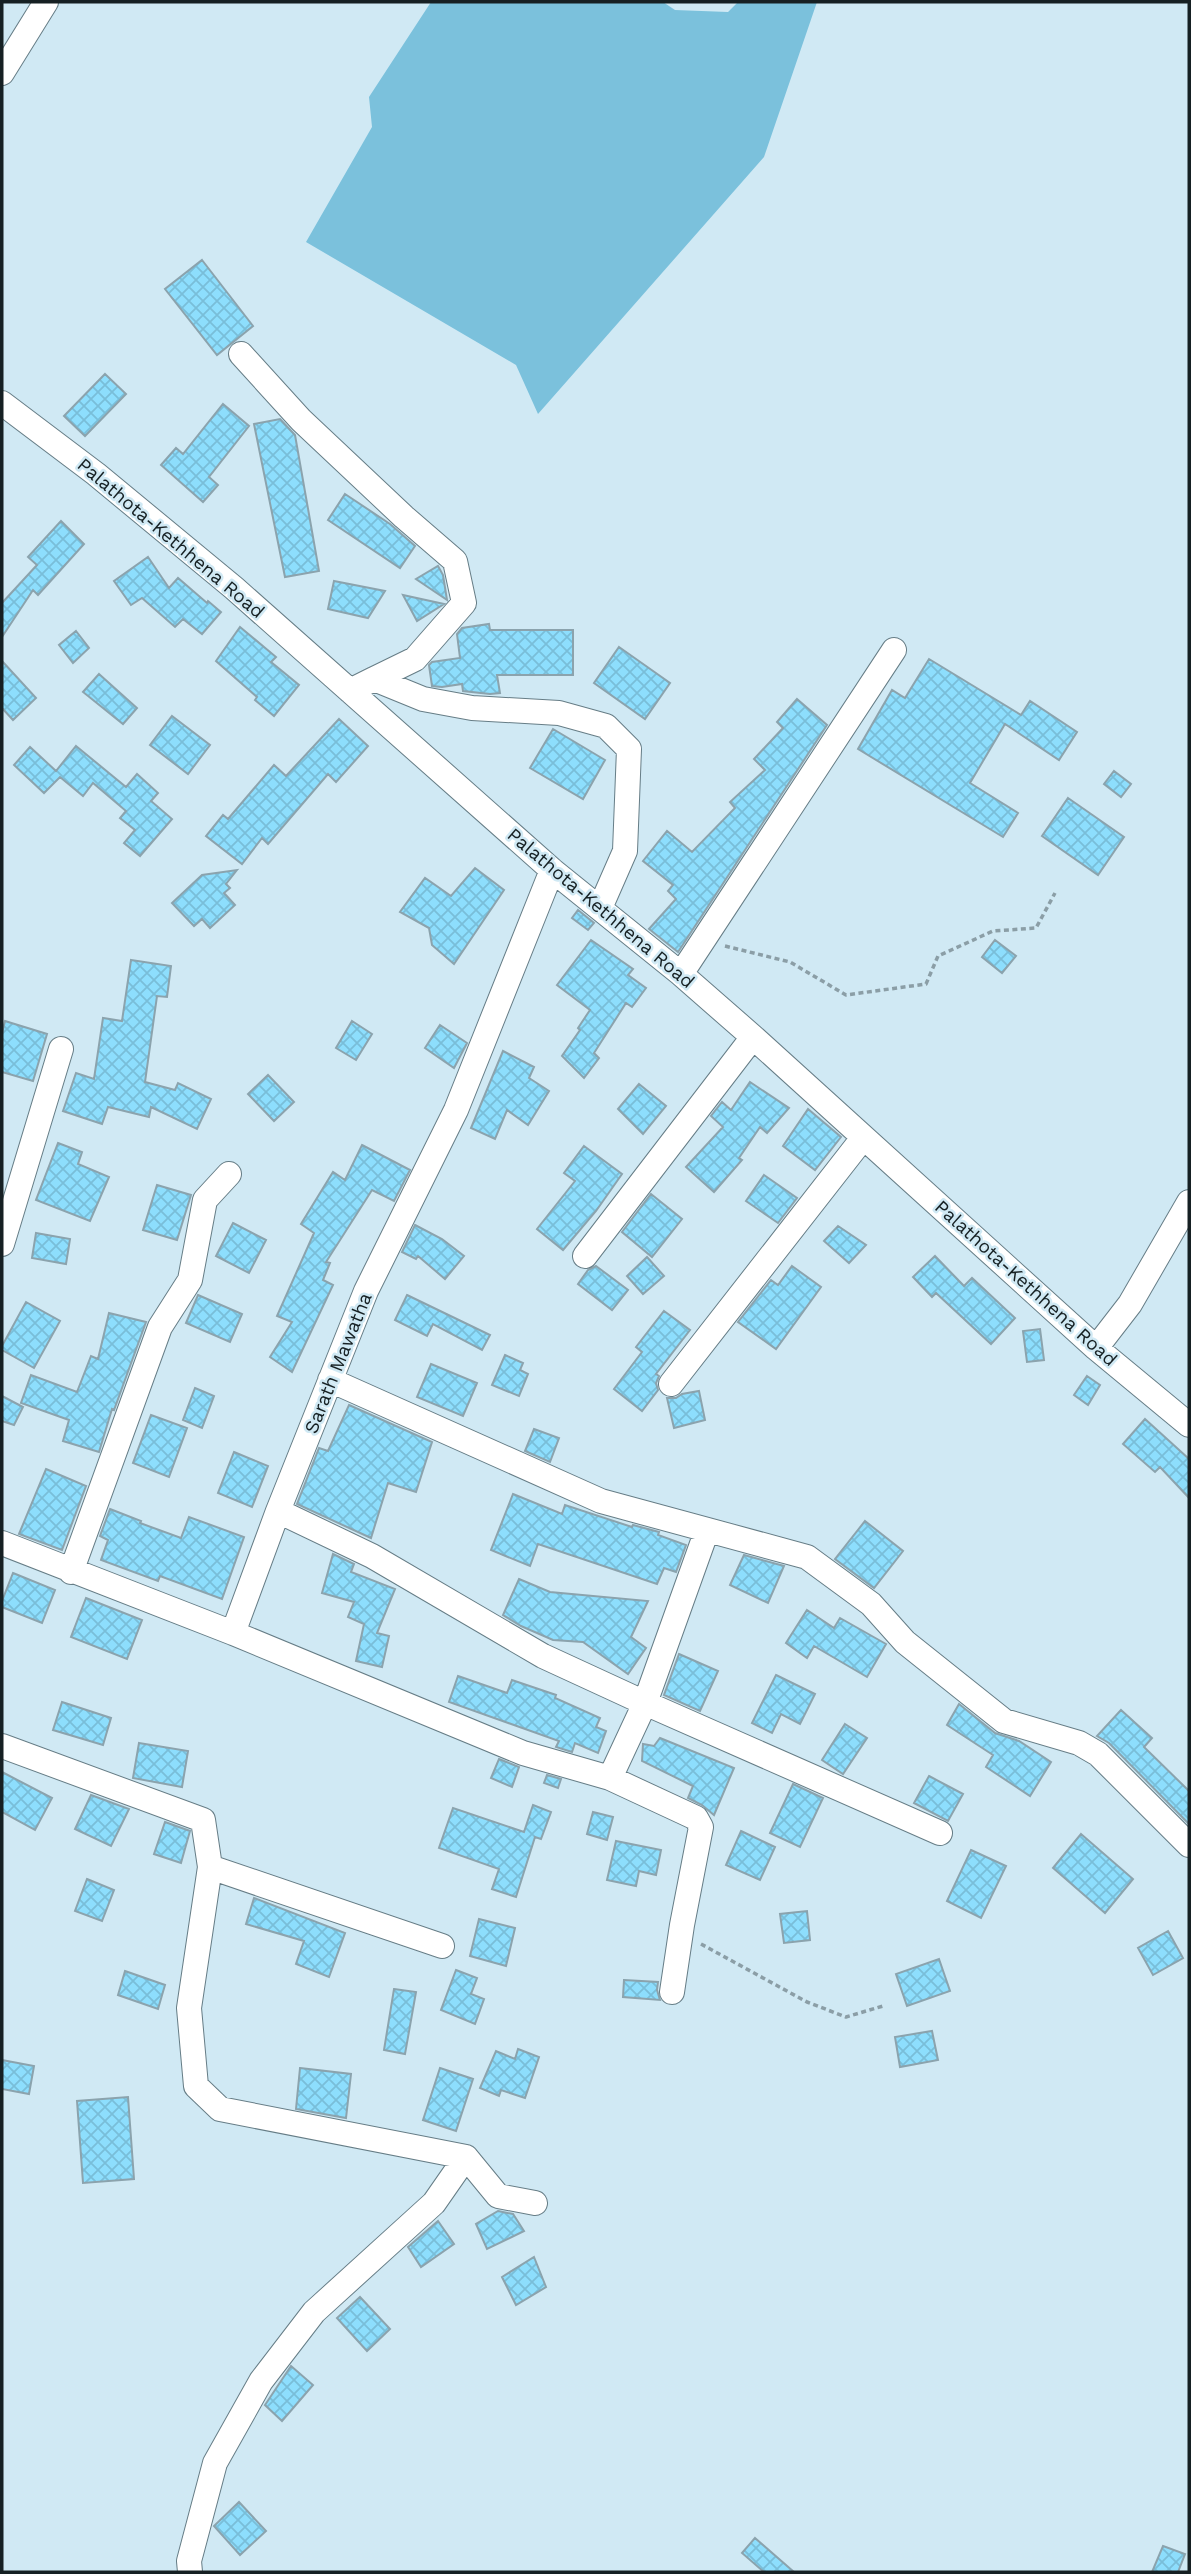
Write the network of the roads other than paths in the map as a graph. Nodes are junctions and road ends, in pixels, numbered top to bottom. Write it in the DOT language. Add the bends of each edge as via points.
graph roads {
  1 [pos="46,2"];
  2 [pos="2,73"];
  3 [pos="241,354"];
  4 [pos="2,403"];
  5 [pos="894,650"];
  6 [pos="374,679"];
  7 [pos="350,691"];
  8 [pos="552,870"];
  9 [pos="600,908"];
  10 [pos="681,974"];
  11 [pos="753,1037"];
  12 [pos="61,1048"];
  13 [pos="863,1138"];
  14 [pos="229,1174"];
  15 [pos="1189,1202"];
  16 [pos="2,1244"];
  17 [pos="586,1256"];
  18 [pos="1096,1348"];
  19 [pos="330,1380"];
  20 [pos="671,1384"];
  21 [pos="1189,1425"];
  22 [pos="278,1511"];
  23 [pos="707,1530"];
  24 [pos="2,1544"];
  25 [pos="71,1572"];
  26 [pos="233,1633"];
  27 [pos="645,1703"];
  28 [pos="2,1746"];
  29 [pos="610,1778"];
  30 [pos="940,1833"];
  31 [pos="1189,1845"];
  32 [pos="210,1867"];
  33 [pos="442,1946"];
  34 [pos="672,1992"];
  35 [pos="466,2157"];
  36 [pos="535,2203"];
  37 [pos="190,2572"];
  1 -- 2 [label="street"];
  3 -- 6 [label="street" via="301,420 456,561 464,603 415,659"];
  4 -- 7 [label="street, Palathota-Kethhena Road" via="234,588"];
  5 -- 10 [label="street"];
  6 -- 7 [label="street"];
  6 -- 9 [label="street" via="423,699 472,708 559,713 606,726 629,749 625,851"];
  7 -- 8 [label="street, Palathota-Kethhena Road"];
  8 -- 9 [label="street, Palathota-Kethhena Road"];
  8 -- 19 [label="street, Sarath Mawatha" via="456,1110 366,1291"];
  9 -- 10 [label="street, Palathota-Kethhena Road"];
  10 -- 11 [label="street, Palathota-Kethhena Road"];
  11 -- 13 [label="street, Palathota-Kethhena Road"];
  11 -- 17 [label="street"];
  12 -- 16 [label="street"];
  13 -- 18 [label="street, Palathota-Kethhena Road"];
  13 -- 20 [label="street"];
  14 -- 25 [label="street" via="205,1200 190,1280 160,1327"];
  15 -- 18 [label="street" via="1130,1304"];
  18 -- 21 [label="street, Palathota-Kethhena Road"];
  19 -- 22 [label="street, Sarath Mawatha"];
  19 -- 23 [label="street" via="600,1501"];
  22 -- 26 [label="street, Sarath Mawatha"];
  22 -- 27 [label="street" via="372,1556 543,1656"];
  23 -- 27 [label="street"];
  23 -- 31 [label="street" via="807,1557 871,1604 905,1642 1004,1721 1079,1743 1098,1754"];
  24 -- 25 [label="street"];
  25 -- 26 [label="street"];
  26 -- 29 [label="street" via="523,1753"];
  27 -- 29 [label="street"];
  27 -- 30 [label="street"];
  28 -- 32 [label="street" via="203,1820"];
  29 -- 34 [label="street" via="696,1818 701,1827"];
  32 -- 33 [label="street"];
  32 -- 35 [label="street" via="189,2008 196,2086 220,2109"];
  35 -- 36 [label="street" via="498,2196"];
  35 -- 37 [label="street" via="434,2203 314,2312 261,2381 215,2463 188,2561"];
}
